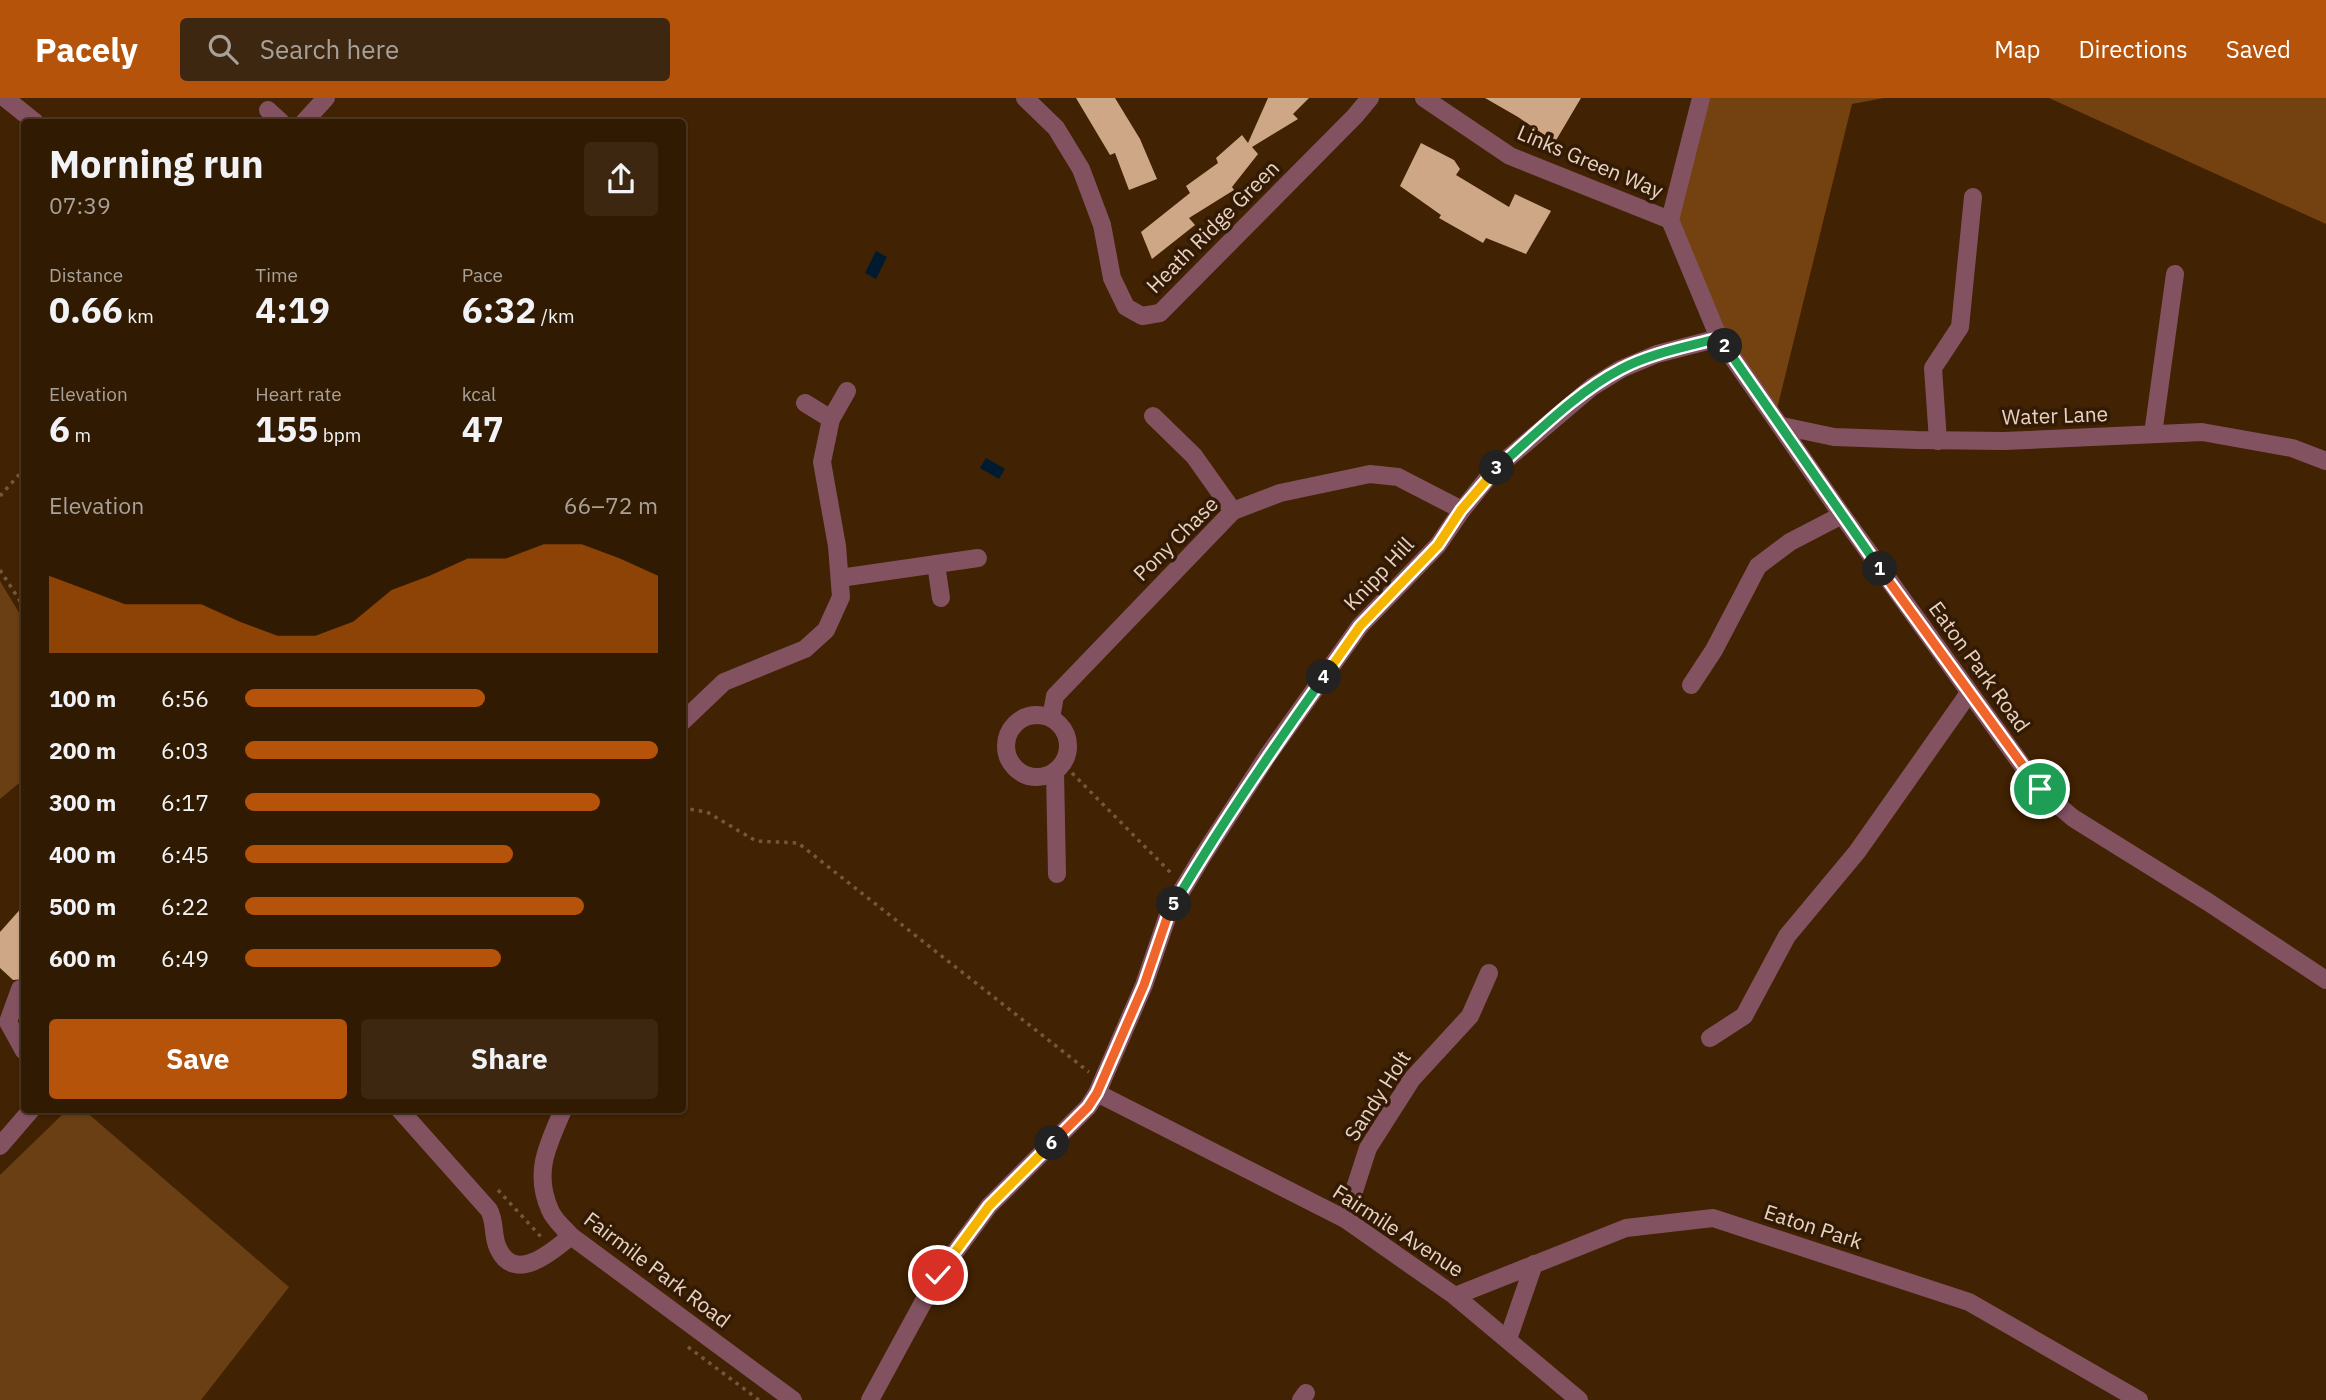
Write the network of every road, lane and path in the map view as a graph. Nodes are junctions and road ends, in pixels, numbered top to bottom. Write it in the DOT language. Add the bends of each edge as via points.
graph roads {
  1 [pos="5,98"];
  2 [pos="326,98"];
  3 [pos="1025,98"];
  4 [pos="1370,98"];
  5 [pos="1424,98"];
  6 [pos="1701,98"];
  7 [pos="31,119"];
  8 [pos="307,119"];
  9 [pos="1973,197"];
  10 [pos="1670,220"];
  11 [pos="2175,274"];
  12 [pos="1719,338"];
  13 [pos="847,391"];
  14 [pos="805,403"];
  15 [pos="1153,416"];
  16 [pos="831,419"];
  17 [pos="1782,426"];
  18 [pos="2153,434"];
  19 [pos="1938,441"];
  20 [pos="2326,461"];
  21 [pos="21,472"];
  22 [pos="0,496"];
  23 [pos="1461,510"];
  24 [pos="1233,511"];
  25 [pos="1842,515"];
  26 [pos="978,558"];
  27 [pos="936,564"];
  28 [pos="0,570"];
  29 [pos="840,578"];
  30 [pos="941,597"];
  31 [pos="21,602"];
  32 [pos="1691,685"];
  33 [pos="1969,693"];
  34 [pos="686,718"];
  35 [pos="1051,718"];
  36 [pos="1059,767"];
  37 [pos="686,809"];
  38 [pos="1057,874"];
  39 [pos="1172,874"];
  40 [pos="1489,974"];
  41 [pos="2326,980"];
  42 [pos="20,989"];
  43 [pos="1710,1038"];
  44 [pos="21,1046"];
  45 [pos="1100,1087"];
  46 [pos="28,1113"];
  47 [pos="403,1113"];
  48 [pos="562,1113"];
  49 [pos="0,1146"];
  50 [pos="1345,1219"];
  51 [pos="571,1236"];
  52 [pos="1534,1264"];
  53 [pos="1455,1296"];
  54 [pos="1508,1339"];
  55 [pos="793,1400"];
  56 [pos="870,1400"];
  57 [pos="1579,1400"];
  58 [pos="2139,1400"];
  1 -- 7 [label="street"];
  2 -- 8 [label="street"];
  3 -- 4 [label="street, Heath Ridge Green" via="1056,128 1081,169 1102,225 1112,278 1126,307 1142,316 1160,313"];
  5 -- 10 [label="street, Links Green Way" via="1510,156"];
  6 -- 10 [label="street"];
  9 -- 19 [label="street" via="1960,327 1933,368"];
  10 -- 12 [label="street, Eaton Park Road"];
  11 -- 18 [label="street"];
  12 -- 17 [label="street, Eaton Park Road"];
  12 -- 23 [label="street, Knipp Hill" via="1657,354 1592,387 1494,470"];
  13 -- 16 [label="street"];
  14 -- 16 [label="street"];
  15 -- 24 [label="street" via="1194,456"];
  16 -- 29 [label="street" via="822,463"];
  17 -- 19 [label="street, Water Lane" via="1834,437"];
  17 -- 25 [label="street, Eaton Park Road"];
  18 -- 19 [label="street, Water Lane"];
  18 -- 20 [label="street, Water Lane" via="2202,432 2292,448"];
  21 -- 22 [label="path"];
  23 -- 24 [label="street, Pony Chase" via="1398,477 1370,474 1280,493"];
  23 -- 45 [label="street, Knipp Hill" via="1438,545 1360,626 1202,857 1169,912 1144,985"];
  24 -- 35 [label="street, Pony Chase" via="1055,696"];
  25 -- 32 [label="street" via="1790,542 1758,566"];
  25 -- 33 [label="street, Eaton Park Road"];
  26 -- 27 [label="street"];
  27 -- 29 [label="street"];
  27 -- 30 [label="street"];
  28 -- 31 [label="path"];
  29 -- 34 [label="street" via="841,597 826,630 805,649 723,682"];
  33 -- 41 [label="street, Eaton Park Road" via="2055,804"];
  33 -- 43 [label="street" via="1857,852 1787,936 1744,1016"];
  35 -- 36 [label="street" via="1068,739 1067,754"];
  35 -- 36 [label="street" via="1020,720 1006,746 1021,772 1036,777"];
  36 -- 38 [label="street"];
  36 -- 39 [label="path"];
  37 -- 45 [label="path" via="707,812 756,841 798,843"];
  40 -- 50 [label="street, Sandy Holt" via="1469,1016 1412,1079 1367,1148"];
  42 -- 44 [label="street" via="8,1022"];
  45 -- 50 [label="street, Fairmile Avenue"];
  45 -- 56 [label="street, Knipp Hill" via="1088,1107 989,1206 938,1275"];
  46 -- 49 [label="street"];
  47 -- 51 [label="street" via="489,1210 504,1256 526,1266"];
  48 -- 51 [label="street, Fairmile Park Road" via="543,1156 542,1184 550,1212"];
  50 -- 53 [label="street, Fairmile Avenue"];
  51 -- 55 [label="street, Fairmile Park Road"];
  52 -- 53 [label="street, Eaton Park"];
  52 -- 54 [label="street"];
  52 -- 58 [label="street, Eaton Park" via="1626,1228 1713,1219 1969,1302"];
  53 -- 54 [label="street, Fairmile Avenue"];
  54 -- 57 [label="street, Fairmile Avenue"];
}
